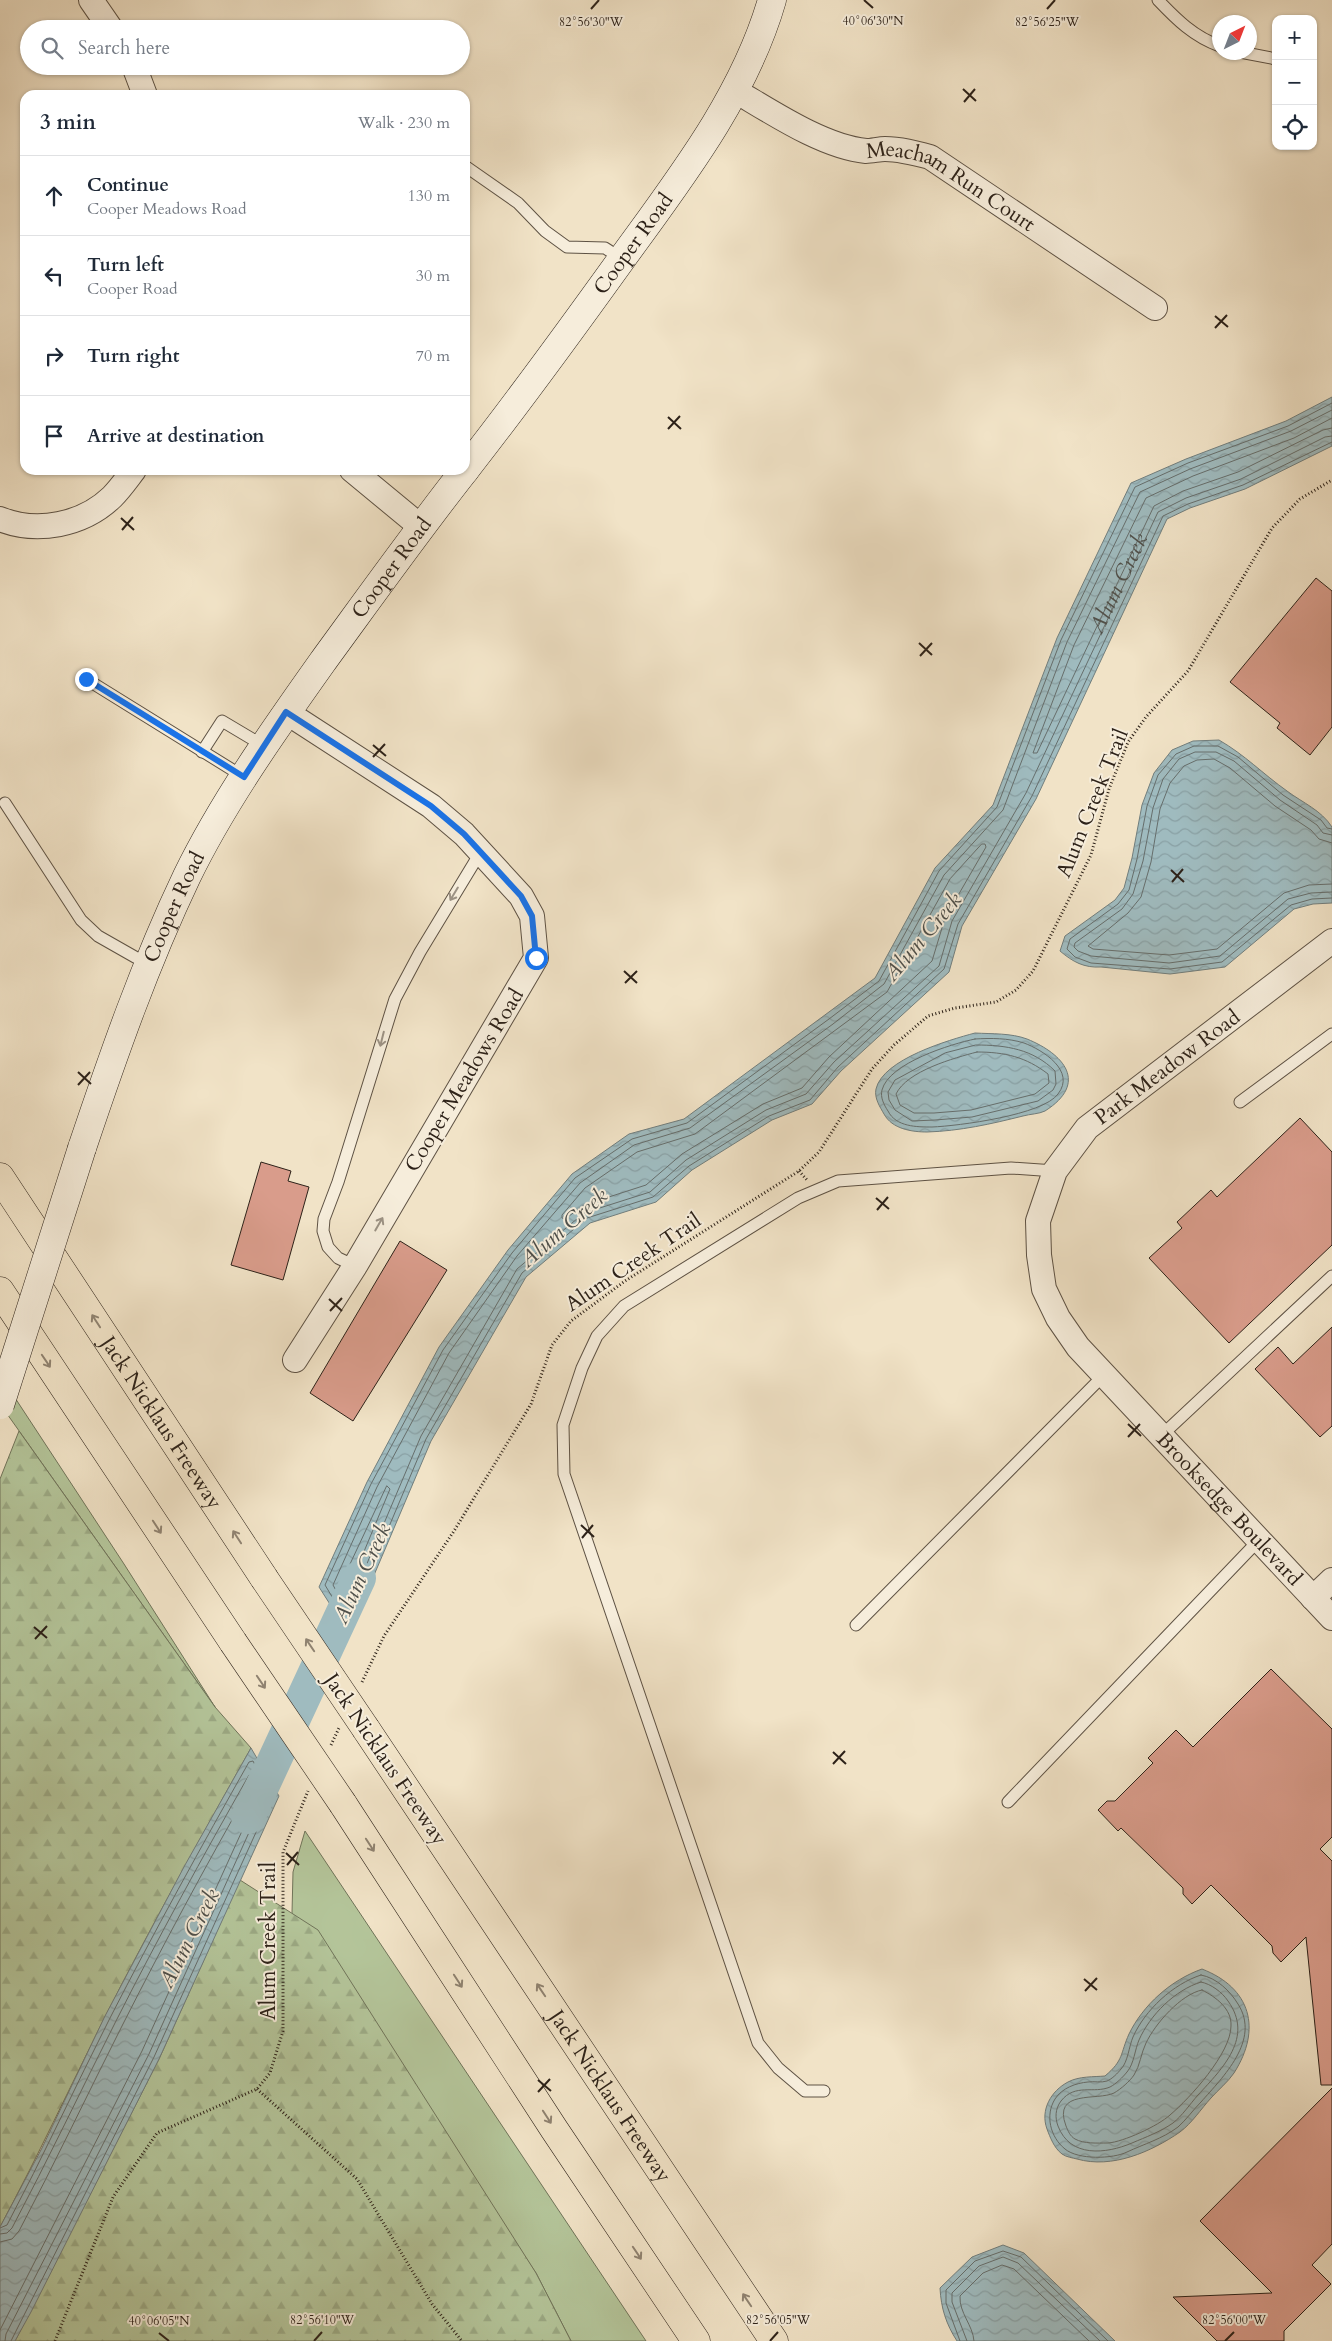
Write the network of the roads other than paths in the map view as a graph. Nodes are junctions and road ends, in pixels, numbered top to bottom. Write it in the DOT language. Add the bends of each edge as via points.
graph roads {
  1 [pos="91,0"];
  2 [pos="772,0"];
  3 [pos="1158,0"];
  4 [pos="105,20"];
  5 [pos="1212,43"];
  6 [pos="1257,55"];
  7 [pos="1272,58"];
  8 [pos="138,75"];
  9 [pos="144,90"];
  10 [pos="734,90"];
  11 [pos="470,169"];
  12 [pos="622,259"];
  13 [pos="1155,308"];
  14 [pos="470,464"];
  15 [pos="130,475"];
  16 [pos="358,475"];
  17 [pos="461,475"];
  18 [pos="0,519"];
  19 [pos="421,526"];
  20 [pos="86,679"];
  21 [pos="286,712"];
  22 [pos="264,746"];
  23 [pos="202,752"];
  24 [pos="244,777"];
  25 [pos="5,804"];
  26 [pos="480,853"];
  27 [pos="1332,941"];
  28 [pos="149,965"];
  29 [pos="1332,1034"];
  30 [pos="1240,1102"];
  31 [pos="1054,1171"];
  32 [pos="0,1177"];
  33 [pos="1038,1221"];
  34 [pos="355,1266"];
  35 [pos="1332,1276"];
  36 [pos="0,1291"];
  37 [pos="295,1360"];
  38 [pos="1104,1375"];
  39 [pos="0,1405"];
  40 [pos="1161,1436"];
  41 [pos="1259,1540"];
  42 [pos="1332,1580"];
  43 [pos="1313,1598"];
  44 [pos="1332,1618"];
  45 [pos="856,1625"];
  46 [pos="1008,1802"];
  47 [pos="824,2091"];
  48 [pos="696,2341"];
  49 [pos="774,2341"];
  1 -- 4 [label="street"];
  2 -- 10 [label="street, Cooper Road" via="752,55"];
  3 -- 5 [label="lane" via="1178,22"];
  6 -- 7 [label="lane"];
  8 -- 9 [label="street"];
  10 -- 12 [label="street, Cooper Road" via="676,186"];
  10 -- 13 [label="street, Meacham Run Court" via="801,129 834,142 865,151 894,150 930,157"];
  11 -- 12 [label="lane" via="518,203 545,231 567,246 606,248"];
  12 -- 14 [label="street, Cooper Road"];
  15 -- 18 [label="street" via="111,498 85,515 54,526 13,524"];
  16 -- 19 [label="street"];
  17 -- 19 [label="street, Cooper Road"];
  19 -- 21 [label="street, Cooper Road"];
  20 -- 23 [label="lane"];
  21 -- 22 [label="street, Cooper Road"];
  21 -- 26 [label="street, Cooper Meadows Road" via="431,806 464,834"];
  22 -- 23 [label="lane" via="222,721"];
  22 -- 24 [label="street, Cooper Road"];
  23 -- 24 [label="lane"];
  24 -- 28 [label="street, Cooper Road" via="188,875"];
  25 -- 28 [label="lane" via="81,920 98,936"];
  26 -- 34 [label="lane, one-way" via="395,999 324,1219 323,1231 328,1247 338,1258"];
  34 -- 26 [label="street, Cooper Meadows Road, one-way" via="536,958 532,916 521,896"];
  27 -- 31 [label="street, Park Meadow Road" via="1087,1128"];
  28 -- 39 [label="street, Cooper Road, bridge" via="117,1042"];
  29 -- 30 [label="lane"];
  31 -- 33 [label="street, Park Meadow Road"];
  31 -- 47 [label="lane" via="1011,1168 838,1180 798,1198 624,1306 597,1336 582,1368 563,1426 564,1474 758,2043 778,2068 805,2091"];
  49 -- 32 [label="highway, Jack Nicklaus Freeway, one-way, bridge" via="354,1726 264,1578"];
  33 -- 38 [label="street, Brooksedge Boulevard" via="1044,1288 1058,1318 1078,1347"];
  34 -- 37 [label="street, Cooper Meadows Road"];
  35 -- 40 [label="lane"];
  36 -- 48 [label="highway, one-way, bridge"];
  38 -- 40 [label="street, Brooksedge Boulevard"];
  38 -- 45 [label="lane"];
  40 -- 41 [label="street, Brooksedge Boulevard"];
  41 -- 43 [label="street, Brooksedge Boulevard"];
  41 -- 46 [label="lane"];
  42 -- 43 [label="street"];
  43 -- 44 [label="street, Brooksedge Boulevard"];
}
